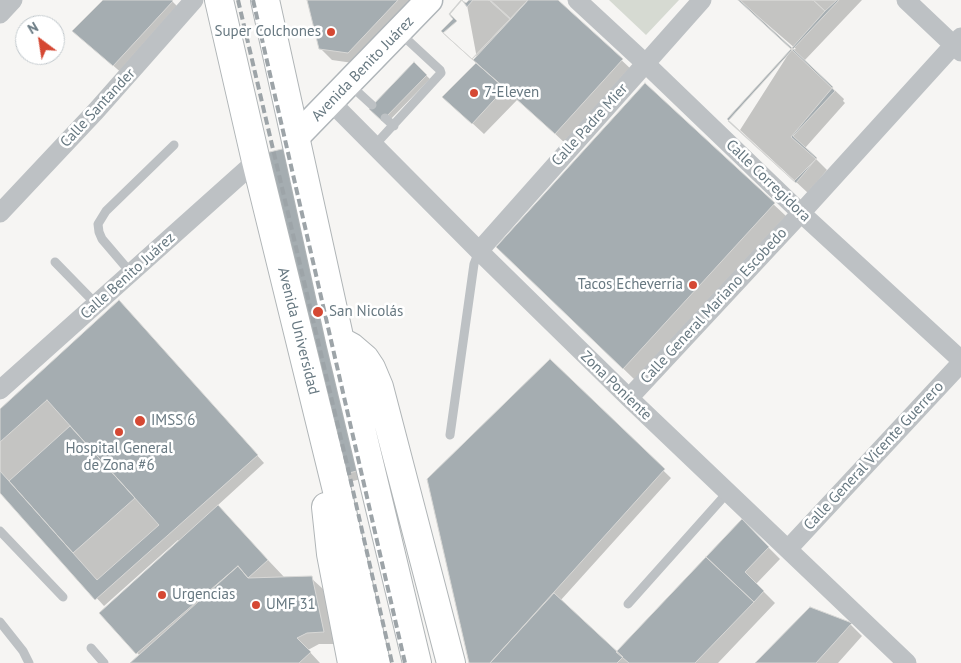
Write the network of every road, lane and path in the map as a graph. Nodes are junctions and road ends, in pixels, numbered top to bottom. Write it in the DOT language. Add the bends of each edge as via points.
graph roads {
  1 [pos="13,0"];
  2 [pos="199,0"];
  3 [pos="265,0"];
  4 [pos="429,0"];
  5 [pos="577,0"];
  6 [pos="702,0"];
  7 [pos="906,0"];
  8 [pos="0,14"];
  9 [pos="399,32"];
  10 [pos="958,44"];
  11 [pos="646,63"];
  12 [pos="340,93"];
  13 [pos="372,105"];
  14 [pos="385,118"];
  15 [pos="394,126"];
  16 [pos="296,137"];
  17 [pos="174,145"];
  18 [pos="374,146"];
  19 [pos="256,161"];
  20 [pos="801,212"];
  21 [pos="0,213"];
  22 [pos="479,251"];
  23 [pos="55,262"];
  24 [pos="131,273"];
  25 [pos="96,304"];
  26 [pos="340,341"];
  27 [pos="961,361"];
  28 [pos="0,390"];
  29 [pos="628,398"];
  30 [pos="450,435"];
  31 [pos="328,455"];
  32 [pos="728,492"];
  33 [pos="0,531"];
  34 [pos="788,549"];
  35 [pos="63,597"];
  36 [pos="628,604"];
  37 [pos="0,622"];
  38 [pos="91,648"];
  39 [pos="29,663"];
  40 [pos="104,663"];
  41 [pos="357,663"];
  42 [pos="417,663"];
  43 [pos="451,663"];
  44 [pos="907,663"];
  1 -- 8 [label="street"];
  2 -- 19 [label="highway, Avenida Universidad"];
  2 -- 21 [label="street, Calle Santander"];
  3 -- 16 [label="highway"];
  4 -- 9 [label="street, Avenida Benito Juárez"];
  5 -- 11 [label="street, Calle Corregidora"];
  6 -- 11 [label="street, Calle Padre Mier"];
  7 -- 10 [label="street"];
  9 -- 12 [label="street, Avenida Benito Juárez"];
  9 -- 15 [label="lane" via="441,73"];
  10 -- 20 [label="street, Calle General Mariano Escobedo"];
  11 -- 20 [label="street, Calle Corregidora"];
  11 -- 22 [label="street, Calle Padre Mier"];
  12 -- 13 [label="lane"];
  12 -- 16 [label="street, Avenida Benito Juárez"];
  12 -- 18 [label="street, Zona Poniente"];
  14 -- 15 [label="lane"];
  15 -- 18 [label="lane"];
  16 -- 26 [label="highway"];
  17 -- 24 [label="lane" via="106,211 98,224 102,239"];
  18 -- 22 [label="street, Zona Poniente"];
  19 -- 24 [label="street, Calle Benito Juárez"];
  19 -- 31 [label="highway, Avenida Universidad"];
  20 -- 27 [label="street, Calle Corregidora"];
  20 -- 29 [label="street, Calle General Mariano Escobedo"];
  22 -- 29 [label="street, Zona Poniente"];
  22 -- 30 [label="lane" via="474,264"];
  23 -- 25 [label="lane"];
  24 -- 25 [label="street, Calle Benito Juárez"];
  25 -- 28 [label="street, Calle Benito Juárez"];
  26 -- 42 [label="highway"];
  26 -- 43 [label="highway" via="365,359 376,377"];
  27 -- 34 [label="street, Calle General Vicente Guerrero"];
  29 -- 32 [label="street, Zona Poniente"];
  31 -- 41 [label="highway, Avenida Universidad" via="342,511"];
  31 -- 41 [label="highway" via="328,530"];
  32 -- 34 [label="street, Zona Poniente"];
  32 -- 36 [label="lane"];
  33 -- 35 [label="lane"];
  34 -- 44 [label="street, Zona Poniente"];
  37 -- 39 [label="lane"];
  38 -- 40 [label="lane"];
}
